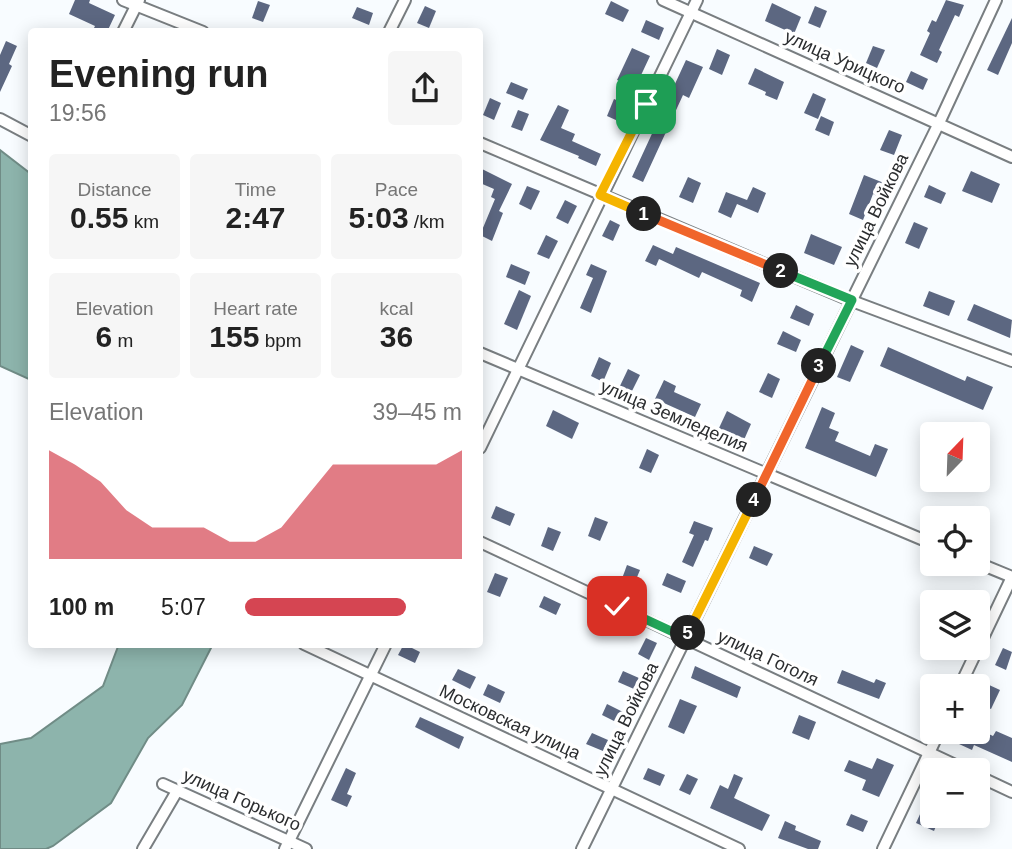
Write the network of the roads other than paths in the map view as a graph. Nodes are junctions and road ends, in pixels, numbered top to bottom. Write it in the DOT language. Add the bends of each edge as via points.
graph roads {
  1 [pos="123,0"];
  2 [pos="405,0"];
  3 [pos="663,0"];
  4 [pos="697,0"];
  5 [pos="996,0"];
  6 [pos="137,3"];
  7 [pos="691,13"];
  8 [pos="125,28"];
  9 [pos="194,28"];
  10 [pos="392,28"];
  11 [pos="0,119"];
  12 [pos="939,123"];
  13 [pos="28,134"];
  14 [pos="483,145"];
  15 [pos="1012,157"];
  16 [pos="600,195"];
  17 [pos="852,300"];
  18 [pos="483,354"];
  19 [pos="1012,361"];
  20 [pos="517,370"];
  21 [pos="483,442"];
  22 [pos="766,473"];
  23 [pos="920,538"];
  24 [pos="483,543"];
  25 [pos="990,568"];
  26 [pos="1012,577"];
  27 [pos="686,638"];
  28 [pos="312,648"];
  29 [pos="384,648"];
  30 [pos="966,674"];
  31 [pos="370,676"];
  32 [pos="933,744"];
  33 [pos="929,753"];
  34 [pos="940,758"];
  35 [pos="990,782"];
  36 [pos="163,784"];
  37 [pos="611,789"];
  38 [pos="177,790"];
  39 [pos="1012,792"];
  40 [pos="287,845"];
  41 [pos="143,849"];
  42 [pos="306,849"];
  43 [pos="582,849"];
  44 [pos="739,849"];
  45 [pos="883,849"];
  1 -- 6 [label="street"];
  2 -- 10 [label="street"];
  3 -- 7 [label="street, улица Урицкого"];
  4 -- 7 [label="street"];
  5 -- 12 [label="street, улица Войкова"];
  6 -- 8 [label="street"];
  6 -- 9 [label="street"];
  7 -- 12 [label="street, улица Урицкого"];
  7 -- 16 [label="street"];
  11 -- 13 [label="street"];
  12 -- 15 [label="street, улица Урицкого"];
  12 -- 17 [label="street, улица Войкова"];
  14 -- 16 [label="street"];
  16 -- 17 [label="street"];
  16 -- 20 [label="street"];
  17 -- 19 [label="street"];
  17 -- 22 [label="street, улица Войкова"];
  18 -- 20 [label="street, улица Земледелия"];
  20 -- 21 [label="street"];
  20 -- 22 [label="street, улица Земледелия"];
  22 -- 23 [label="street, улица Земледелия"];
  22 -- 27 [label="street, улица Войкова"];
  24 -- 27 [label="street, улица Гоголя"];
  25 -- 26 [label="street"];
  26 -- 30 [label="street"];
  27 -- 33 [label="street, улица Гоголя"];
  27 -- 37 [label="street, улица Войкова"];
  28 -- 31 [label="street, Московская улица"];
  29 -- 31 [label="street"];
  31 -- 37 [label="street, Московская улица"];
  31 -- 40 [label="street"];
  32 -- 33 [label="street"];
  33 -- 34 [label="street, улица Гоголя"];
  33 -- 45 [label="street"];
  35 -- 39 [label="street"];
  36 -- 38 [label="street, улица Горького"];
  37 -- 43 [label="street, улица Войкова"];
  37 -- 44 [label="street, Московская улица"];
  38 -- 40 [label="street, улица Горького"];
  38 -- 41 [label="street"];
  40 -- 42 [label="street, улица Горького"];
}
